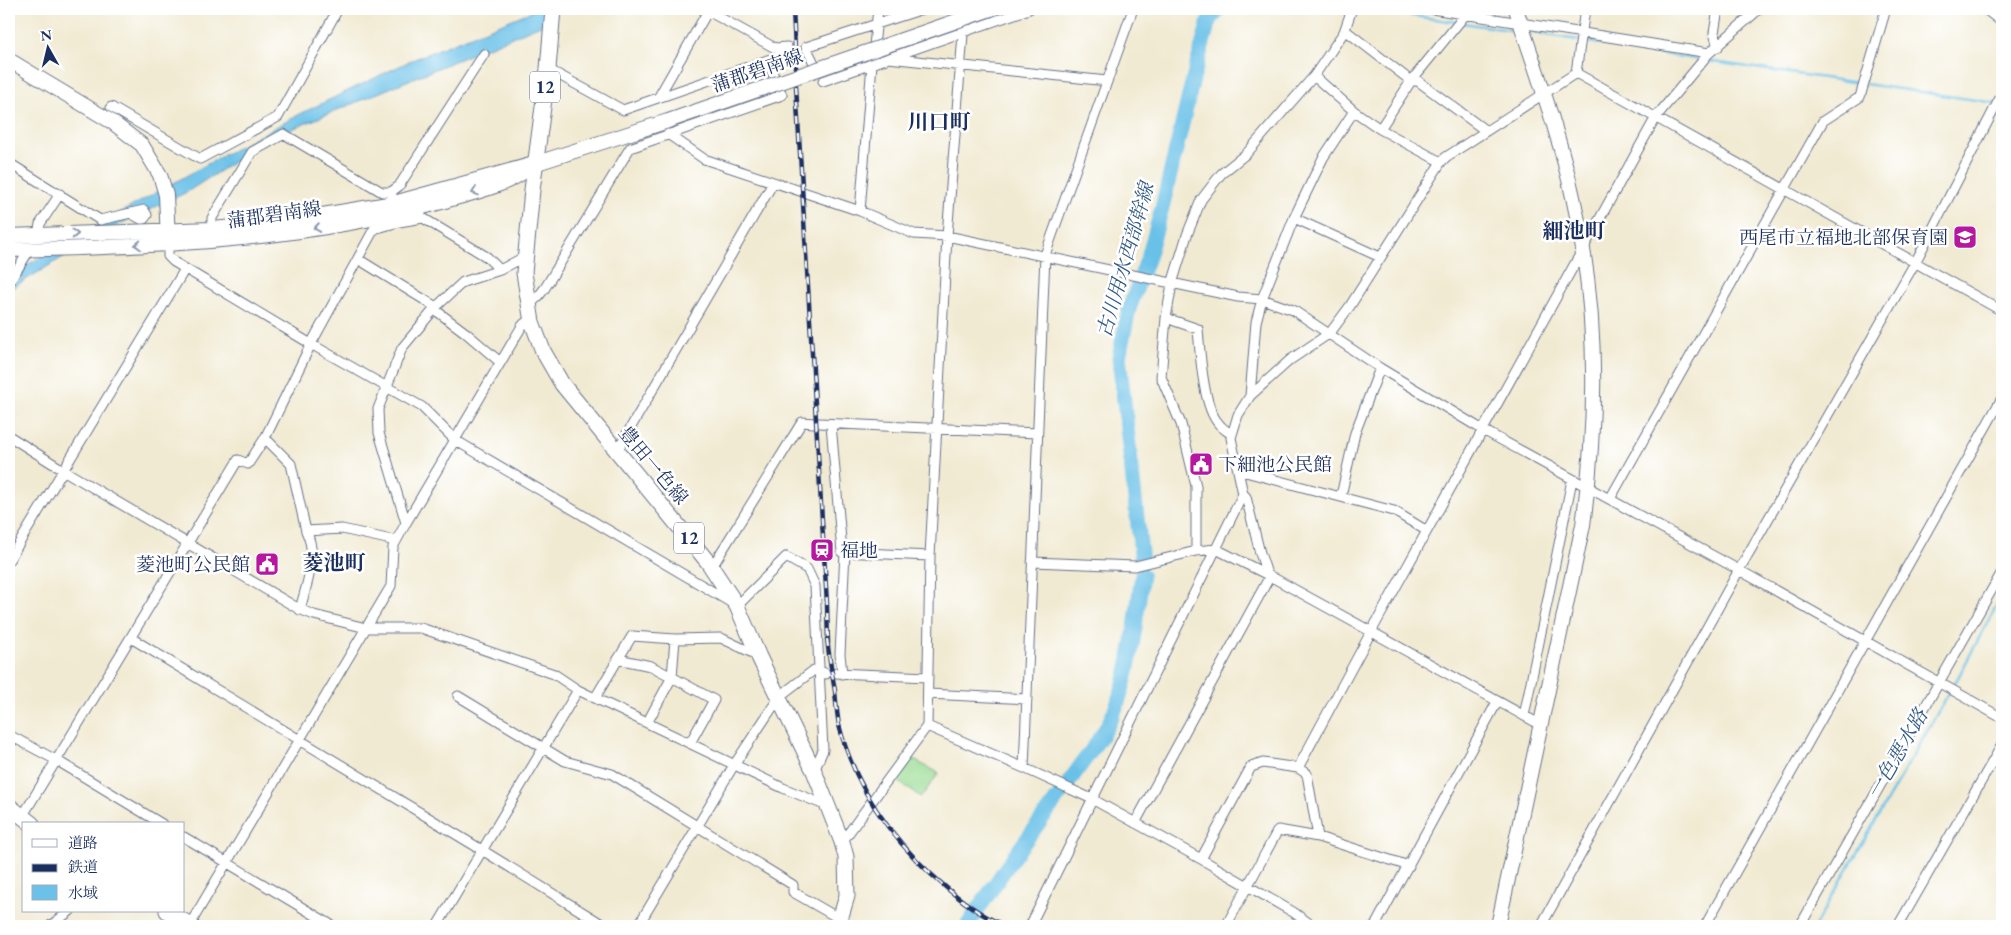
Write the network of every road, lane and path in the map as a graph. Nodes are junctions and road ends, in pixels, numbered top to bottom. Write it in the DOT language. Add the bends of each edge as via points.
graph roads {
  1 [pos="338,9"];
  2 [pos="553,9"];
  3 [pos="878,9"];
  4 [pos="923,9"];
  5 [pos="965,9"];
  6 [pos="991,9"];
  7 [pos="1029,9"];
  8 [pos="1133,9"];
  9 [pos="1432,9"];
  10 [pos="1516,9"];
  11 [pos="1585,9"];
  12 [pos="1718,9"];
  13 [pos="1759,9"];
  14 [pos="1886,9"];
  15 [pos="1990,9"];
  16 [pos="709,10"];
  17 [pos="1352,10"];
  18 [pos="1464,16"];
  19 [pos="2002,19"];
  20 [pos="1521,23"];
  21 [pos="876,24"];
  22 [pos="1345,30"];
  23 [pos="963,31"];
  24 [pos="1581,37"];
  25 [pos="1718,47"];
  26 [pos="484,54"];
  27 [pos="1708,54"];
  28 [pos="888,58"];
  29 [pos="9,60"];
  30 [pos="767,60"];
  31 [pos="814,63"];
  32 [pos="872,64"];
  33 [pos="960,66"];
  34 [pos="548,69"];
  35 [pos="1576,73"];
  36 [pos="1314,76"];
  37 [pos="1411,80"];
  38 [pos="823,81"];
  39 [pos="1107,81"];
  40 [pos="1544,94"];
  41 [pos="2002,94"];
  42 [pos="658,98"];
  43 [pos="111,107"];
  44 [pos="1354,111"];
  45 [pos="1656,117"];
  46 [pos="668,128"];
  47 [pos="1380,129"];
  48 [pos="1486,131"];
  49 [pos="1441,162"];
  50 [pos="9,163"];
  51 [pos="534,164"];
  52 [pos="773,183"];
  53 [pos="1785,189"];
  54 [pos="60,194"];
  55 [pos="395,208"];
  56 [pos="860,211"];
  57 [pos="130,213"];
  58 [pos="1294,218"];
  59 [pos="212,229"];
  60 [pos="38,235"];
  61 [pos="9,236"];
  62 [pos="947,236"];
  63 [pos="168,237"];
  64 [pos="1583,248"];
  65 [pos="30,249"];
  66 [pos="9,250"];
  67 [pos="1045,256"];
  68 [pos="524,257"];
  69 [pos="1380,257"];
  70 [pos="358,259"];
  71 [pos="1916,261"];
  72 [pos="185,269"];
  73 [pos="500,270"];
  74 [pos="9,283"];
  75 [pos="1172,284"];
  76 [pos="1262,299"];
  77 [pos="528,305"];
  78 [pos="435,308"];
  79 [pos="2002,310"];
  80 [pos="1166,318"];
  81 [pos="532,322"];
  82 [pos="1330,333"];
  83 [pos="311,344"];
  84 [pos="500,362"];
  85 [pos="1380,368"];
  86 [pos="386,387"];
  87 [pos="1250,396"];
  88 [pos="2002,398"];
  89 [pos="831,424"];
  90 [pos="938,429"];
  91 [pos="1483,430"];
  92 [pos="1037,433"];
  93 [pos="1231,434"];
  94 [pos="9,436"];
  95 [pos="265,438"];
  96 [pos="454,440"];
  97 [pos="617,451"];
  98 [pos="63,470"];
  99 [pos="1238,470"];
  100 [pos="1572,480"];
  101 [pos="1588,488"];
  102 [pos="1243,494"];
  103 [pos="1341,496"];
  104 [pos="1610,500"];
  105 [pos="406,523"];
  106 [pos="306,531"];
  107 [pos="1427,531"];
  108 [pos="396,541"];
  109 [pos="187,543"];
  110 [pos="1216,549"];
  111 [pos="1196,551"];
  112 [pos="846,552"];
  113 [pos="930,556"];
  114 [pos="9,560"];
  115 [pos="1032,562"];
  116 [pos="712,567"];
  117 [pos="1739,570"];
  118 [pos="2002,572"];
  119 [pos="1268,575"];
  120 [pos="737,606"];
  121 [pos="300,610"];
  122 [pos="366,628"];
  123 [pos="1370,632"];
  124 [pos="131,638"];
  125 [pos="675,639"];
  126 [pos="1865,642"];
  127 [pos="759,656"];
  128 [pos="618,659"];
  129 [pos="831,673"];
  130 [pos="672,677"];
  131 [pos="928,677"];
  132 [pos="1938,682"];
  133 [pos="578,690"];
  134 [pos="928,694"];
  135 [pos="458,696"];
  136 [pos="780,696"];
  137 [pos="595,698"];
  138 [pos="1027,699"];
  139 [pos="1497,702"];
  140 [pos="1524,716"];
  141 [pos="2002,718"];
  142 [pos="646,723"];
  143 [pos="1541,725"];
  144 [pos="927,726"];
  145 [pos="9,735"];
  146 [pos="299,739"];
  147 [pos="690,743"];
  148 [pos="2002,745"];
  149 [pos="544,747"];
  150 [pos="56,760"];
  151 [pos="734,764"];
  152 [pos="1024,768"];
  153 [pos="1298,768"];
  154 [pos="814,771"];
  155 [pos="1092,800"];
  156 [pos="9,806"];
  157 [pos="827,806"];
  158 [pos="27,820"];
  159 [pos="159,822"];
  160 [pos="1134,823"];
  161 [pos="698,825"];
  162 [pos="1318,836"];
  163 [pos="185,838"];
  164 [pos="842,842"];
  165 [pos="482,850"];
  166 [pos="1201,859"];
  167 [pos="226,862"];
  168 [pos="1409,866"];
  169 [pos="1249,887"];
  170 [pos="69,912"];
  171 [pos="169,912"];
  172 [pos="839,923"];
  173 [pos="50,926"];
  174 [pos="190,926"];
  175 [pos="333,926"];
  176 [pos="437,926"];
  177 [pos="605,926"];
  178 [pos="638,926"];
  179 [pos="1030,926"];
  180 [pos="1226,926"];
  181 [pos="1313,926"];
  182 [pos="1375,926"];
  183 [pos="1498,926"];
  184 [pos="1541,926"];
  185 [pos="1704,926"];
  186 [pos="1800,926"];
  187 [pos="1898,926"];
  1 -- 43 [label="street" via="278,117 200,159"];
  2 -- 34 [label="main road, 豊田一色線 / 12"];
  3 -- 21 [label="street"];
  4 -- 21 [label="street"];
  5 -- 23 [label="street"];
  6 -- 46 [label="main road, 蒲郡碧南線, bridge"];
  7 -- 23 [label="street"];
  8 -- 39 [label="street"];
  9 -- 18 [label="street"];
  10 -- 20 [label="main road"];
  11 -- 24 [label="street"];
  12 -- 25 [label="street" via="1714,34"];
  13 -- 25 [label="street"];
  14 -- 53 [label="street" via="1860,97 1823,121"];
  15 -- 19 [label="main road"];
  16 -- 30 [label="street" via="774,48 787,47 788,54"];
  16 -- 42 [label="street"];
  17 -- 22 [label="street"];
  18 -- 20 [label="street"];
  18 -- 37 [label="street"];
  20 -- 24 [label="street"];
  20 -- 40 [label="main road"];
  21 -- 31 [label="street" via="806,47"];
  21 -- 32 [label="street"];
  22 -- 36 [label="street"];
  22 -- 37 [label="street"];
  23 -- 28 [label="street"];
  23 -- 33 [label="street"];
  24 -- 27 [label="street"];
  24 -- 35 [label="street"];
  25 -- 27 [label="street"];
  26 -- 55 [label="street" via="399,186"];
  27 -- 45 [label="street"];
  28 -- 32 [label="street"];
  28 -- 33 [label="street"];
  29 -- 63 [label="main road" via="112,122 142,146 160,174 166,195"];
  30 -- 42 [label="street"];
  30 -- 46 [label="street" via="782,95"];
  32 -- 38 [label="street"];
  32 -- 56 [label="street"];
  33 -- 39 [label="street"];
  33 -- 62 [label="street"];
  34 -- 42 [label="street" via="623,110"];
  34 -- 51 [label="main road, 豊田一色線 / 12"];
  35 -- 40 [label="street"];
  35 -- 45 [label="street"];
  36 -- 44 [label="street"];
  36 -- 75 [label="street" via="1247,153 1221,174 1201,200"];
  37 -- 47 [label="street"];
  37 -- 48 [label="street" via="1418,81"];
  39 -- 67 [label="street"];
  40 -- 48 [label="street"];
  40 -- 64 [label="main road" via="1573,197"];
  41 -- 71 [label="street"];
  44 -- 47 [label="street"];
  44 -- 58 [label="street" via="1323,158"];
  45 -- 53 [label="street"];
  45 -- 64 [label="street"];
  46 -- 51 [label="main road, 蒲郡碧南線"];
  46 -- 52 [label="street" via="704,159"];
  46 -- 77 [label="street" via="630,148 545,288"];
  47 -- 49 [label="street"];
  48 -- 49 [label="street"];
  49 -- 69 [label="street"];
  50 -- 54 [label="street"];
  51 -- 55 [label="main road, 蒲郡碧南線" via="515,178 466,195"];
  51 -- 68 [label="main road, 豊田一色線 / 12"];
  52 -- 56 [label="street"];
  52 -- 97 [label="street"];
  53 -- 71 [label="street"];
  53 -- 104 [label="street"];
  54 -- 57 [label="street" via="100,220"];
  54 -- 60 [label="street" via="40,224"];
  55 -- 59 [label="main road, 蒲郡碧南線"];
  55 -- 59 [label="street" via="382,192 284,134 252,152 212,218"];
  55 -- 63 [label="main road, 蒲郡碧南線, one-way" via="271,235"];
  55 -- 70 [label="street" via="374,229"];
  55 -- 73 [label="street" via="423,218 487,257"];
  56 -- 62 [label="street" via="914,234"];
  58 -- 69 [label="street"];
  58 -- 76 [label="street"];
  59 -- 63 [label="main road, 蒲郡碧南線"];
  60 -- 61 [label="main road, 蒲郡碧南線"];
  60 -- 63 [label="main road, 蒲郡碧南線, one-way"];
  62 -- 67 [label="street"];
  62 -- 90 [label="street"];
  63 -- 65 [label="main road, 蒲郡碧南線, one-way"];
  63 -- 72 [label="street" via="168,256"];
  64 -- 91 [label="street"];
  64 -- 101 [label="main road" via="1594,388"];
  65 -- 66 [label="main road, 蒲郡碧南線"];
  65 -- 74 [label="street"];
  67 -- 75 [label="street"];
  67 -- 92 [label="street"];
  68 -- 73 [label="street"];
  68 -- 77 [label="main road, 豊田一色線 / 12"];
  69 -- 82 [label="street"];
  70 -- 78 [label="street"];
  70 -- 83 [label="street"];
  71 -- 79 [label="street"];
  71 -- 117 [label="street"];
  72 -- 83 [label="street"];
  72 -- 98 [label="street"];
  73 -- 78 [label="street" via="463,282"];
  75 -- 76 [label="street"];
  75 -- 80 [label="street"];
  76 -- 82 [label="street" via="1293,310"];
  76 -- 87 [label="street" via="1256,322"];
  77 -- 81 [label="main road, 豊田一色線 / 12"];
  78 -- 84 [label="street"];
  78 -- 86 [label="street" via="402,348"];
  80 -- 93 [label="street" via="1198,329 1204,388 1214,419"];
  80 -- 111 [label="street" via="1161,377 1181,424 1196,486"];
  81 -- 84 [label="street" via="522,326"];
  81 -- 97 [label="main road, 豊田一色線 / 12" via="543,351 562,384"];
  82 -- 85 [label="street"];
  82 -- 87 [label="street" via="1290,360"];
  83 -- 86 [label="street"];
  83 -- 95 [label="street"];
  84 -- 96 [label="street"];
  85 -- 91 [label="street"];
  85 -- 103 [label="street" via="1355,433"];
  86 -- 96 [label="street" via="422,408"];
  86 -- 105 [label="street" via="378,409 380,433"];
  87 -- 93 [label="street"];
  88 -- 126 [label="street"];
  89 -- 90 [label="street"];
  89 -- 112 [label="street" via="842,552"];
  89 -- 116 [label="street" via="802,422"];
  90 -- 92 [label="street"];
  90 -- 113 [label="street"];
  91 -- 100 [label="street"];
  91 -- 107 [label="street"];
  92 -- 115 [label="street"];
  93 -- 99 [label="street"];
  94 -- 98 [label="street"];
  95 -- 106 [label="street" via="292,464"];
  95 -- 109 [label="street" via="248,464 238,460"];
  96 -- 105 [label="street"];
  96 -- 120 [label="street"];
  97 -- 116 [label="main road, 豊田一色線 / 12"];
  98 -- 109 [label="street"];
  98 -- 114 [label="street"];
  99 -- 102 [label="street"];
  99 -- 103 [label="street"];
  100 -- 101 [label="street"];
  100 -- 140 [label="street"];
  101 -- 104 [label="street"];
  101 -- 143 [label="main road"];
  102 -- 110 [label="street"];
  102 -- 119 [label="street"];
  103 -- 107 [label="street" via="1394,511"];
  104 -- 117 [label="street"];
  105 -- 108 [label="street"];
  106 -- 108 [label="street" via="342,529"];
  106 -- 121 [label="street" via="313,557"];
  107 -- 123 [label="street"];
  108 -- 122 [label="street" via="391,586"];
  109 -- 121 [label="street"];
  109 -- 124 [label="street"];
  110 -- 111 [label="street"];
  110 -- 119 [label="street"];
  110 -- 155 [label="street"];
  111 -- 115 [label="street" via="1135,566"];
  112 -- 113 [label="street"];
  112 -- 129 [label="street" via="840,654"];
  113 -- 131 [label="street"];
  115 -- 138 [label="street"];
  116 -- 120 [label="main road, 豊田一色線 / 12"];
  117 -- 126 [label="street"];
  117 -- 184 [label="street"];
  118 -- 132 [label="street"];
  119 -- 123 [label="street"];
  119 -- 160 [label="street"];
  120 -- 127 [label="main road, 豊田一色線 / 12"];
  120 -- 129 [label="street" via="786,557 807,568 815,586"];
  121 -- 122 [label="street"];
  122 -- 133 [label="street" via="421,628 554,674"];
  122 -- 146 [label="street"];
  123 -- 139 [label="street"];
  123 -- 153 [label="street"];
  124 -- 146 [label="street"];
  124 -- 150 [label="street"];
  125 -- 127 [label="street" via="721,638"];
  125 -- 128 [label="street" via="632,636"];
  125 -- 130 [label="street"];
  126 -- 132 [label="street"];
  126 -- 185 [label="street"];
  127 -- 136 [label="main road, 豊田一色線 / 12"];
  128 -- 130 [label="street" via="651,666"];
  128 -- 137 [label="street"];
  129 -- 131 [label="street"];
  129 -- 136 [label="street" via="814,670"];
  129 -- 154 [label="street" via="823,750"];
  130 -- 142 [label="street"];
  130 -- 147 [label="street" via="714,700"];
  131 -- 134 [label="street"];
  132 -- 141 [label="street"];
  132 -- 186 [label="street"];
  133 -- 137 [label="street"];
  133 -- 149 [label="street"];
  134 -- 138 [label="street"];
  134 -- 144 [label="street"];
  135 -- 149 [label="street"];
  136 -- 151 [label="street"];
  136 -- 154 [label="main road, 豊田一色線 / 12"];
  137 -- 142 [label="street"];
  138 -- 152 [label="street"];
  139 -- 140 [label="street"];
  139 -- 168 [label="street"];
  140 -- 143 [label="street"];
  142 -- 147 [label="street"];
  143 -- 183 [label="main road"];
  144 -- 152 [label="street"];
  144 -- 164 [label="street"];
  145 -- 150 [label="street"];
  146 -- 165 [label="street"];
  146 -- 167 [label="street"];
  147 -- 151 [label="street"];
  148 -- 187 [label="street"];
  149 -- 161 [label="street" via="566,761 612,774"];
  149 -- 165 [label="street"];
  150 -- 158 [label="street"];
  150 -- 159 [label="street"];
  151 -- 157 [label="street"];
  151 -- 161 [label="street"];
  152 -- 155 [label="street"];
  153 -- 162 [label="street" via="1307,774"];
  153 -- 166 [label="street" via="1263,763 1251,767"];
  154 -- 157 [label="main road, 豊田一色線 / 12"];
  155 -- 160 [label="street"];
  155 -- 179 [label="street"];
  156 -- 158 [label="main road"];
  157 -- 164 [label="main road, 豊田一色線 / 12"];
  160 -- 166 [label="street"];
  161 -- 172 [label="street" via="794,884 793,892"];
  161 -- 178 [label="street"];
  162 -- 168 [label="street"];
  162 -- 169 [label="street" via="1278,830"];
  163 -- 167 [label="street"];
  164 -- 172 [label="main road, 豊田一色線 / 12" via="846,857 847,896"];
  165 -- 176 [label="street"];
  165 -- 177 [label="street"];
  166 -- 169 [label="street"];
  167 -- 174 [label="street"];
  167 -- 175 [label="street"];
  168 -- 182 [label="street"];
  169 -- 180 [label="street"];
  169 -- 181 [label="street"];
  170 -- 173 [label="street"];
  171 -- 174 [label="main road"];
}
